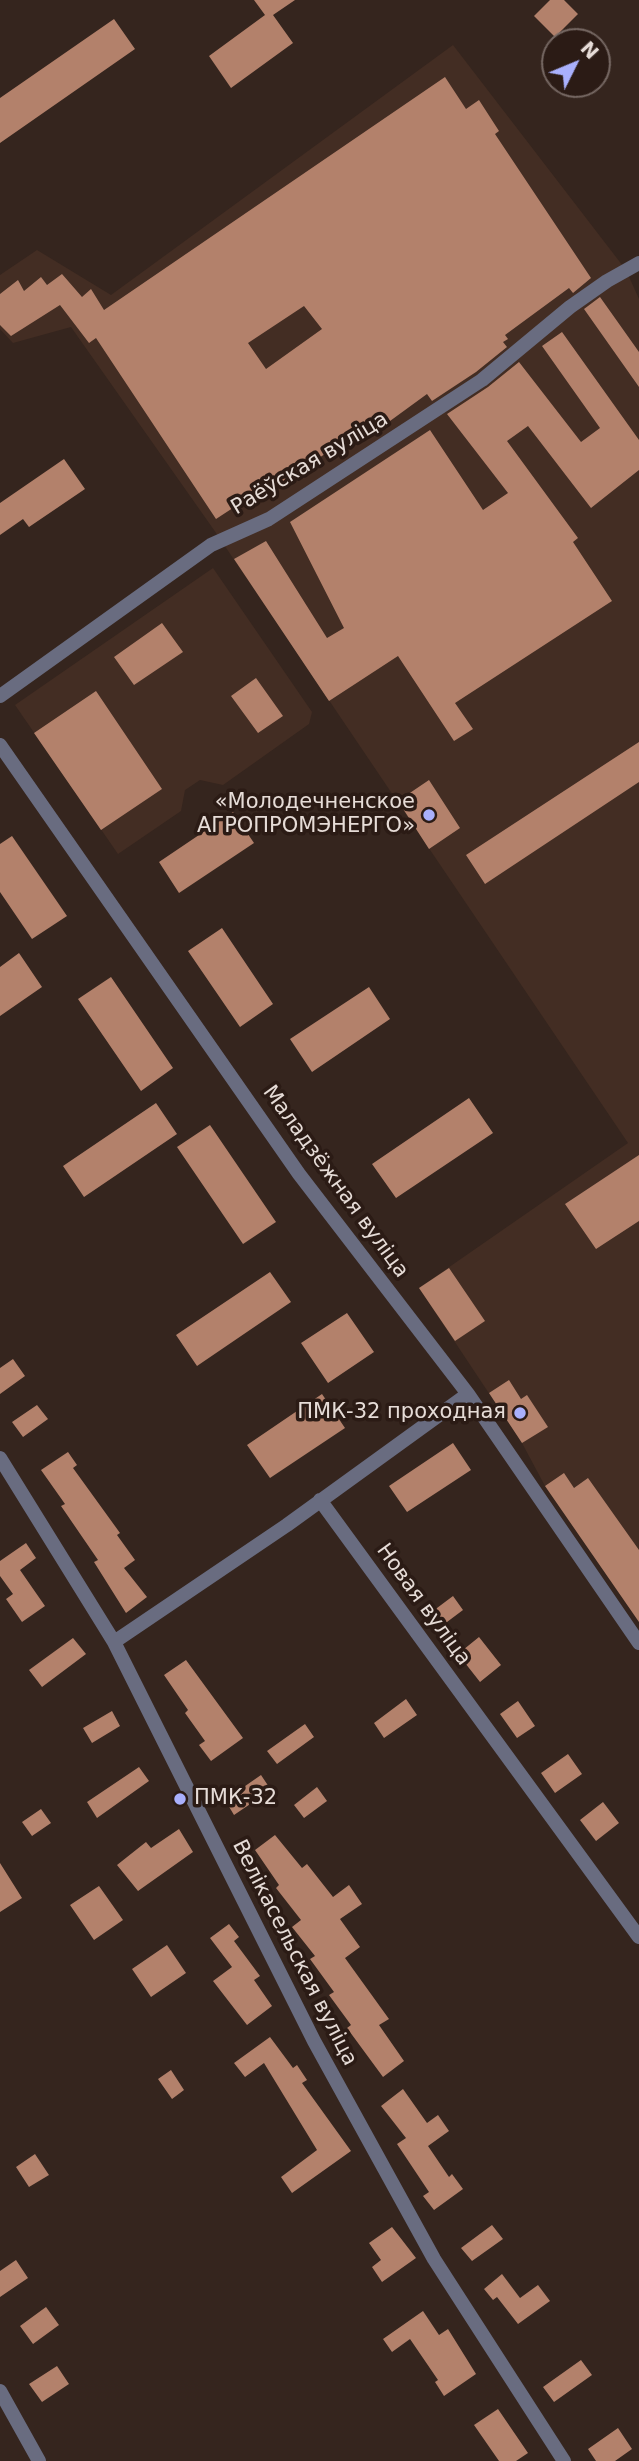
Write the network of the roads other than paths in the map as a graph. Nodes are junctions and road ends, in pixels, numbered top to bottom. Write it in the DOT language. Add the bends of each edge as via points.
graph roads {
  1 [pos="639,263"];
  2 [pos="0,696"];
  3 [pos="0,745"];
  4 [pos="468,1394"];
  5 [pos="0,1458"];
  6 [pos="320,1500"];
  7 [pos="114,1642"];
  8 [pos="639,1643"];
  9 [pos="639,1937"];
  10 [pos="0,2391"];
  11 [pos="39,2461"];
  12 [pos="564,2461"];
  1 -- 2 [label="street, Раёўская вуліца" via="579,301 482,380 269,519 211,545"];
  3 -- 4 [label="street, Маладзёжная вуліца" via="299,1174"];
  4 -- 6 [label="street"];
  4 -- 8 [label="street, Маладзёжная вуліца"];
  5 -- 7 [label="street, Велікасельская вуліца"];
  6 -- 7 [label="street"];
  6 -- 9 [label="street, Новая вуліца"];
  7 -- 12 [label="street, Велікасельская вуліца" via="314,2041 434,2259"];
  10 -- 11 [label="street"];
}
